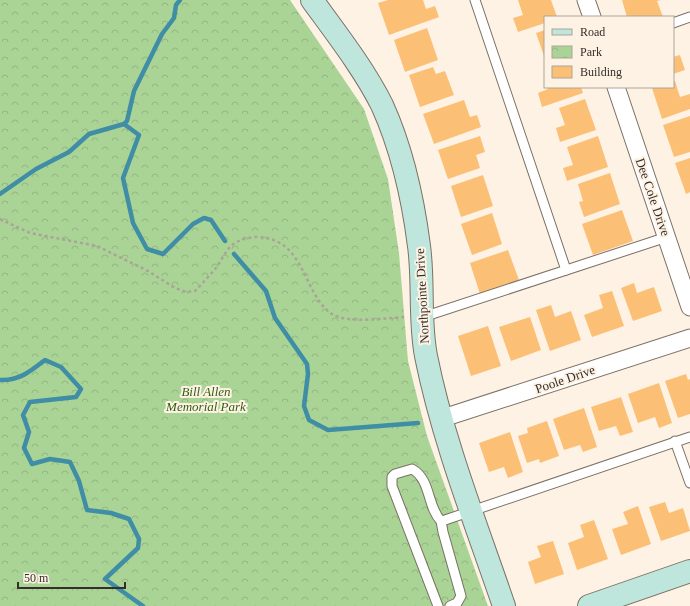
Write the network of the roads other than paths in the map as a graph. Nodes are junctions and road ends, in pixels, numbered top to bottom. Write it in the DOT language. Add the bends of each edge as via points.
graph roads {
  1 [pos="312,0"];
  2 [pos="475,0"];
  3 [pos="586,0"];
  4 [pos="592,16"];
  5 [pos="690,17"];
  6 [pos="674,23"];
  7 [pos="616,88"];
  8 [pos="667,237"];
  9 [pos="566,270"];
  10 [pos="690,307"];
  11 [pos="414,317"];
  12 [pos="690,338"];
  13 [pos="440,419"];
  14 [pos="690,437"];
  15 [pos="675,441"];
  16 [pos="690,483"];
  17 [pos="472,512"];
  18 [pos="441,521"];
  19 [pos="690,571"];
  20 [pos="438,606"];
  21 [pos="450,606"];
  22 [pos="504,606"];
  23 [pos="589,606"];
  1 -- 11 [label="street, Northpointe Drive" via="382,105 397,147 411,194 420,247"];
  2 -- 9 [label="lane"];
  3 -- 4 [label="street"];
  5 -- 6 [label="lane"];
  7 -- 8 [label="street, Dee Cole Drive"];
  8 -- 9 [label="lane"];
  8 -- 10 [label="street, Dee Cole Drive"];
  9 -- 11 [label="lane"];
  11 -- 13 [label="street, Northpointe Drive"];
  12 -- 13 [label="street, Poole Drive"];
  13 -- 17 [label="street, Northpointe Drive"];
  14 -- 15 [label="lane"];
  15 -- 16 [label="lane"];
  15 -- 17 [label="lane"];
  17 -- 18 [label="lane"];
  17 -- 22 [label="street, Northpointe Drive"];
  18 -- 20 [label="lane" via="418,473 412,469 392,477 392,486"];
  18 -- 21 [label="lane" via="461,596 457,603"];
  19 -- 23 [label="street"];
}
